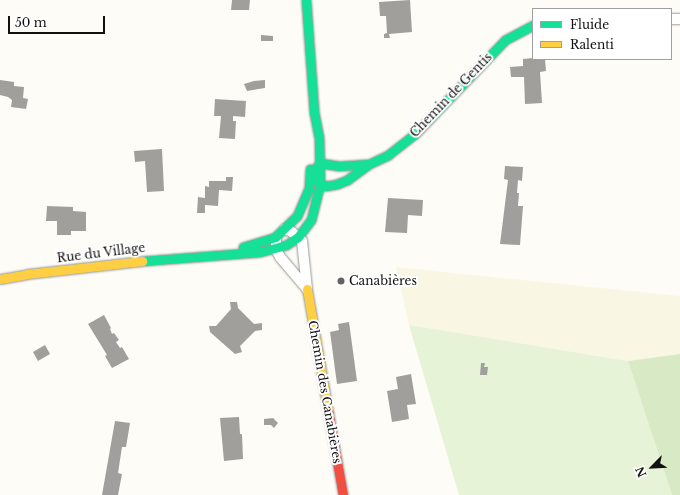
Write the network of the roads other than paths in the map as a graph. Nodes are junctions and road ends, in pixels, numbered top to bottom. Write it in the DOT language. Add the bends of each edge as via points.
graph roads {
  1 [pos="306,0"];
  2 [pos="532,26"];
  3 [pos="314,112"];
  4 [pos="320,163"];
  5 [pos="369,164"];
  6 [pos="310,174"];
  7 [pos="320,184"];
  8 [pos="280,233"];
  9 [pos="298,237"];
  10 [pos="276,249"];
  11 [pos="206,255"];
  12 [pos="0,280"];
  13 [pos="307,289"];
  14 [pos="343,495"];
  1 -- 3 [label="street"];
  2 -- 5 [label="street, Chemin de Gentis" via="505,40 415,134 388,155"];
  3 -- 4 [label="street, Rue du Village"];
  3 -- 6 [label="street"];
  4 -- 5 [label="street, Chemin de Gentis" via="339,166"];
  4 -- 6 [label="street"];
  4 -- 7 [label="street, Rue du Village"];
  5 -- 7 [label="street, Chemin de Gentis" via="347,180 326,186"];
  6 -- 7 [label="street"];
  6 -- 8 [label="street" via="309,188 297,216"];
  7 -- 9 [label="street, Rue du Village" via="311,220"];
  8 -- 9 [label="street"];
  8 -- 10 [label="street"];
  8 -- 11 [label="street, Rue du Village" via="250,246"];
  9 -- 10 [label="street, Rue du Village"];
  9 -- 13 [label="street, Chemin des Canabières" via="304,250"];
  10 -- 11 [label="street, Rue du Village" via="232,255"];
  10 -- 13 [label="street" via="285,265"];
  11 -- 12 [label="street, Rue du Village" via="107,264"];
  13 -- 14 [label="street, Chemin des Canabières"];
}
